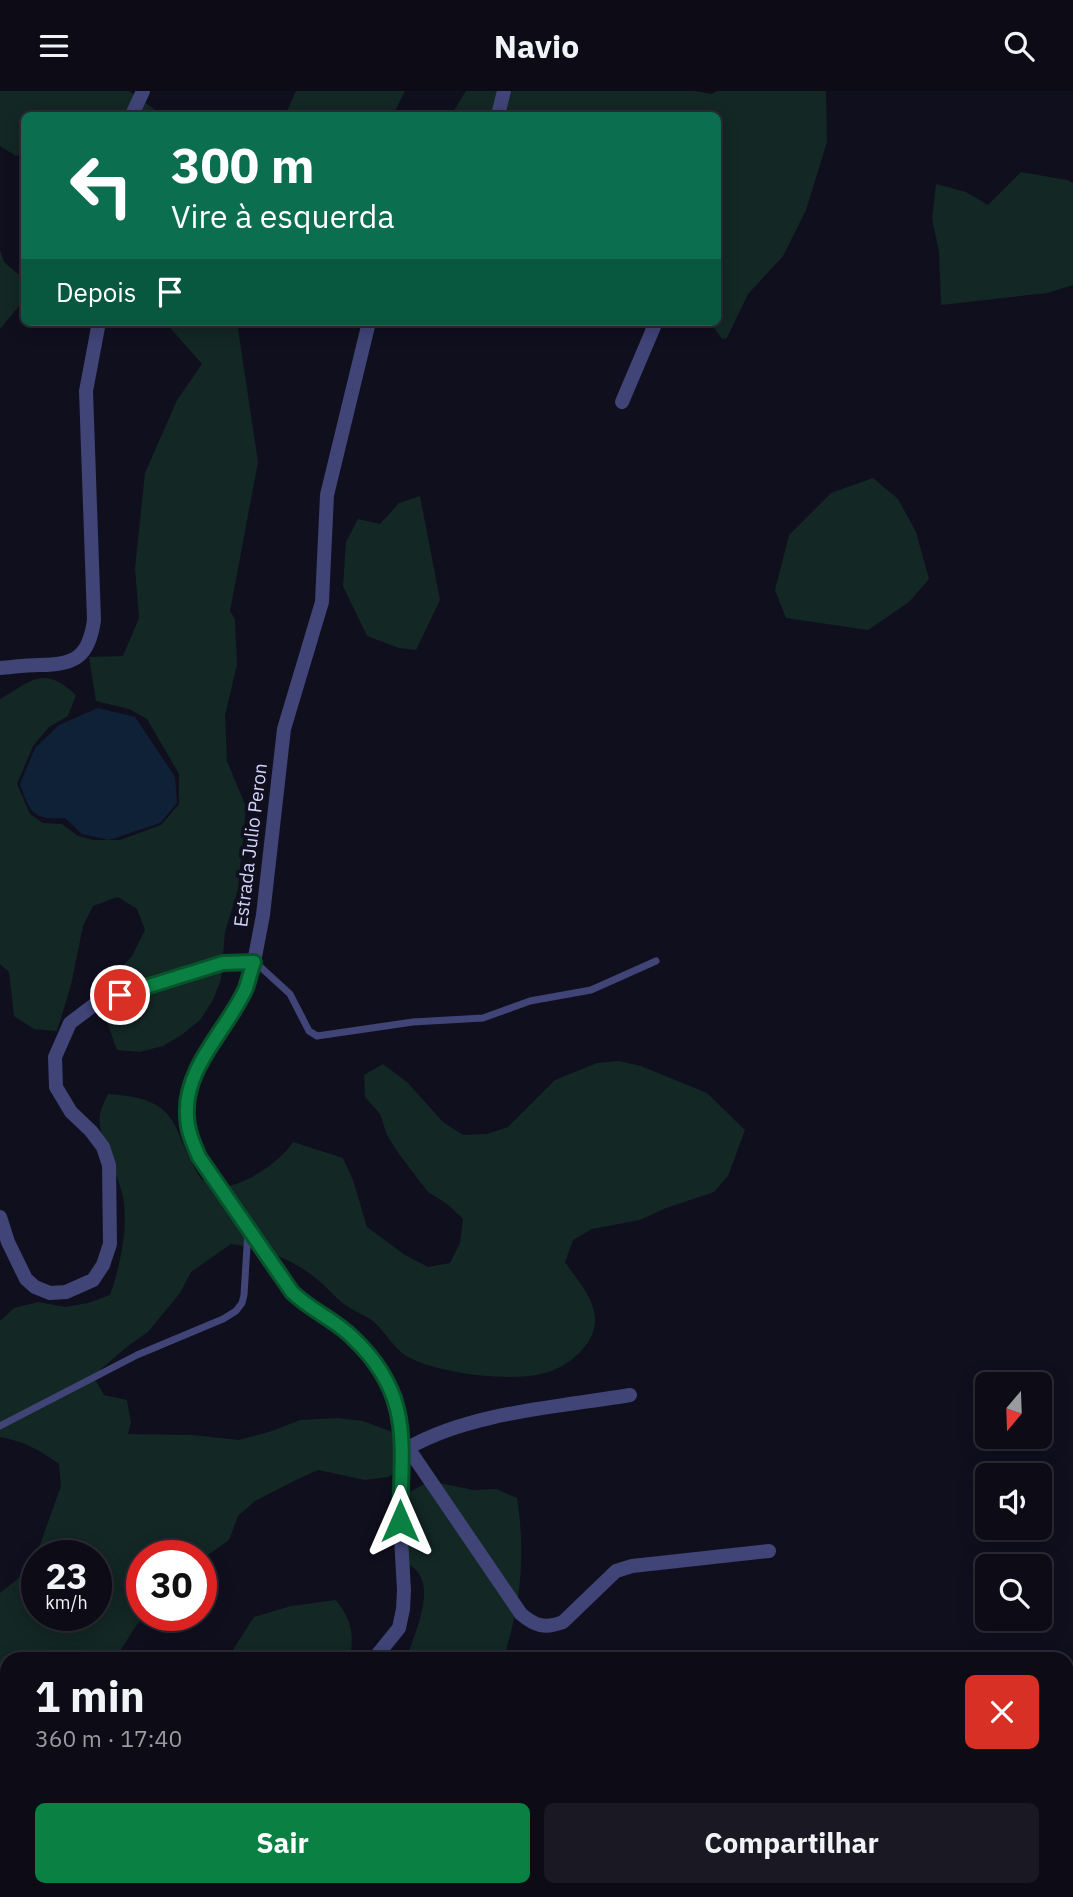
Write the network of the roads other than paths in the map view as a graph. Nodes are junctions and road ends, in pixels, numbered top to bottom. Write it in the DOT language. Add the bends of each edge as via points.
graph roads {
  1 [pos="143,91"];
  2 [pos="505,91"];
  3 [pos="133,112"];
  4 [pos="499,112"];
  5 [pos="98,326"];
  6 [pos="368,326"];
  7 [pos="378,326"];
  8 [pos="654,326"];
  9 [pos="363,346"];
  10 [pos="622,402"];
  11 [pos="0,668"];
  12 [pos="656,961"];
  13 [pos="254,962"];
  14 [pos="0,1217"];
  15 [pos="248,1227"];
  16 [pos="630,1395"];
  17 [pos="0,1426"];
  18 [pos="405,1446"];
  19 [pos="769,1551"];
  20 [pos="379,1652"];
  1 -- 3 [label="street"];
  2 -- 4 [label="street"];
  5 -- 11 [label="street" via="86,391 92,638 71,663"];
  6 -- 9 [label="street, Estrada Julio Peron"];
  7 -- 9 [label="street"];
  8 -- 10 [label="street"];
  9 -- 13 [label="street, Estrada Julio Peron" via="327,495 322,602 284,729"];
  12 -- 13 [label="lane" via="591,990 530,1002 482,1018 413,1022 323,1036 309,1031 290,994"];
  13 -- 14 [label="street" via="223,963 95,1004 71,1023 55,1057 56,1087 71,1112 103,1147 109,1165 110,1244 93,1280 66,1292 50,1293 35,1287 26,1279"];
  13 -- 15 [label="street, Estrada Julio Peron" via="246,988 197,1070 186,1114 199,1157"];
  15 -- 17 [label="lane" via="244,1295 236,1311 137,1355"];
  15 -- 18 [label="street, Estrada Julio Peron" via="292,1292 354,1338 384,1374 396,1398"];
  16 -- 18 [label="street" via="475,1420"];
  18 -- 19 [label="street" via="521,1614 541,1627 563,1622 616,1571"];
  18 -- 20 [label="street, Estrada Julio Peron" via="400,1521 403,1609 398,1628"];
}
